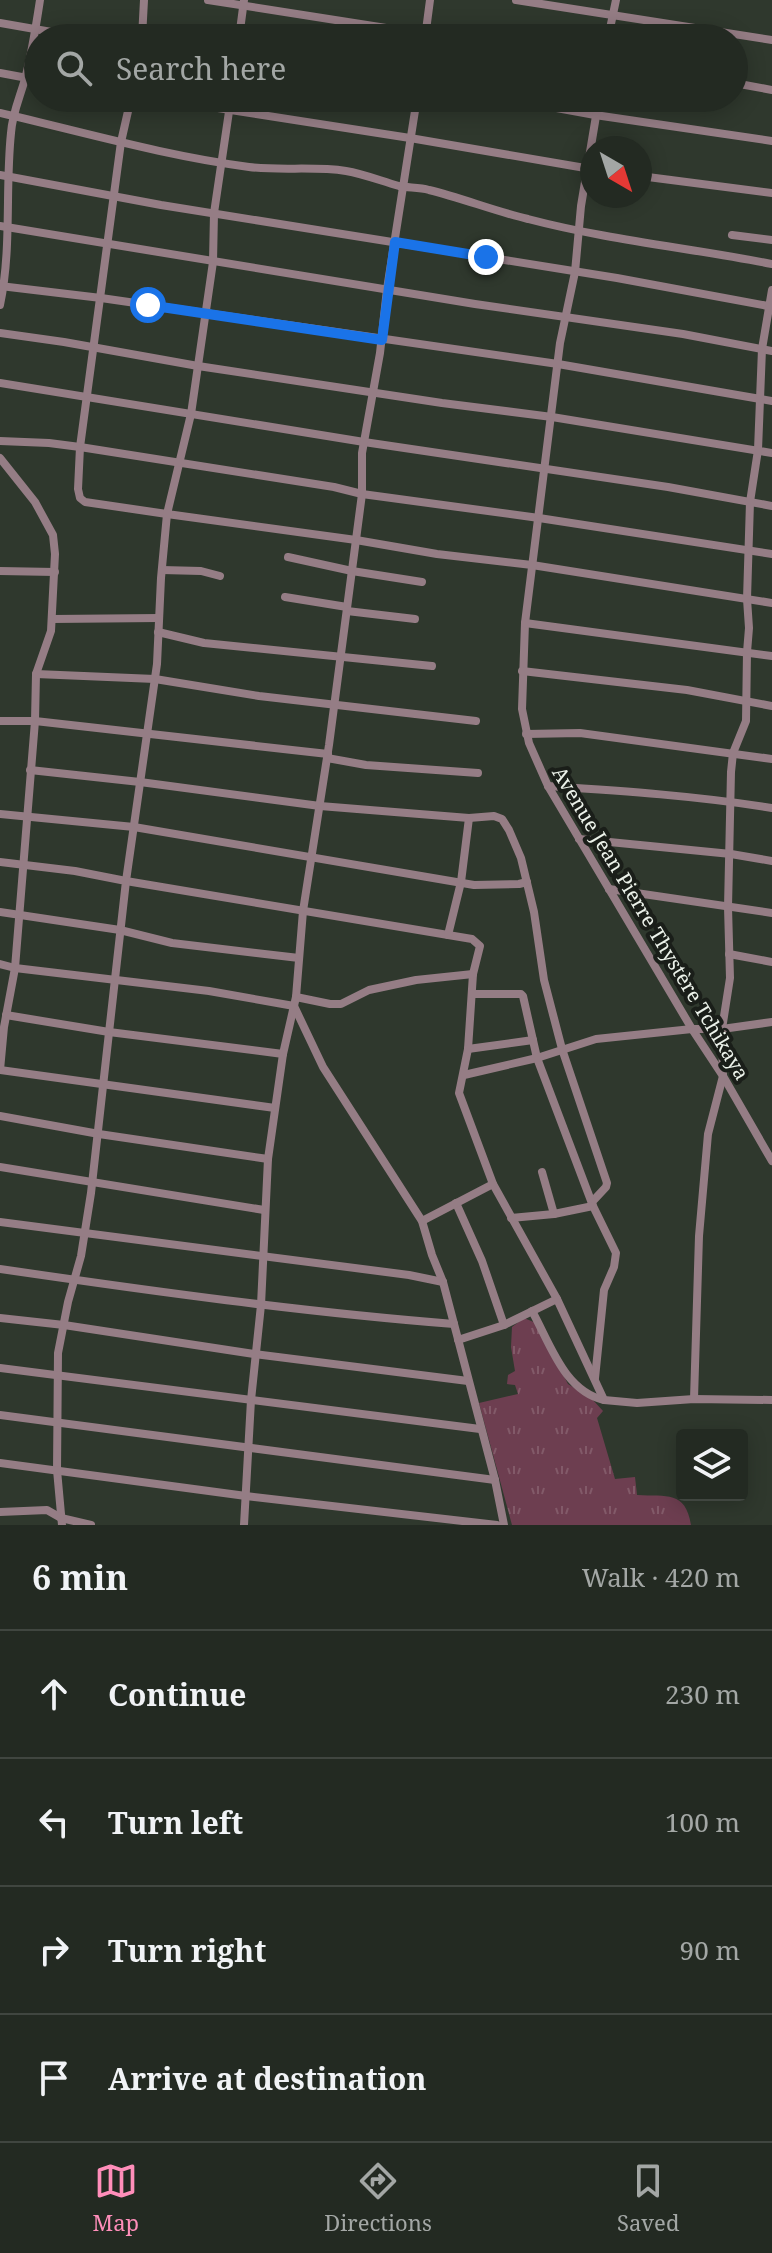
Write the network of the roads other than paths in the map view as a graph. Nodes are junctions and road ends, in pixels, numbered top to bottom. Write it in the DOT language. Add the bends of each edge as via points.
graph roads {
  1 [pos="40,0"];
  2 [pos="144,0"];
  3 [pos="208,0"];
  4 [pos="430,0"];
  5 [pos="516,0"];
  6 [pos="616,0"];
  7 [pos="244,3"];
  8 [pos="613,15"];
  9 [pos="0,23"];
  10 [pos="36,24"];
  11 [pos="143,24"];
  12 [pos="241,24"];
  13 [pos="359,24"];
  14 [pos="427,24"];
  15 [pos="611,24"];
  16 [pos="670,24"];
  17 [pos="24,26"];
  18 [pos="748,36"];
  19 [pos="772,40"];
  20 [pos="0,73"];
  21 [pos="24,78"];
  22 [pos="24,81"];
  23 [pos="748,86"];
  24 [pos="772,90"];
  25 [pos="128,112"];
  26 [pos="229,112"];
  27 [pos="248,112"];
  28 [pos="415,112"];
  29 [pos="579,112"];
  30 [pos="596,112"];
  31 [pos="0,113"];
  32 [pos="595,115"];
  33 [pos="13,116"];
  34 [pos="593,136"];
  35 [pos="410,138"];
  36 [pos="772,141"];
  37 [pos="121,142"];
  38 [pos="221,163"];
  39 [pos="580,167"];
  40 [pos="4,176"];
  41 [pos="652,178"];
  42 [pos="403,187"];
  43 [pos="772,193"];
  44 [pos="115,197"];
  45 [pos="581,208"];
  46 [pos="214,213"];
  47 [pos="4,227"];
  48 [pos="577,230"];
  49 [pos="732,235"];
  50 [pos="772,240"];
  51 [pos="395,242"];
  52 [pos="109,244"];
  53 [pos="213,262"];
  54 [pos="772,264"];
  55 [pos="575,272"];
  56 [pos="2,287"];
  57 [pos="387,289"];
  58 [pos="772,290"];
  59 [pos="101,298"];
  60 [pos="0,305"];
  61 [pos="768,306"];
  62 [pos="205,315"];
  63 [pos="565,318"];
  64 [pos="0,333"];
  65 [pos="382,340"];
  66 [pos="94,347"];
  67 [pos="767,350"];
  68 [pos="558,364"];
  69 [pos="198,366"];
  70 [pos="0,383"];
  71 [pos="374,392"];
  72 [pos="87,398"];
  73 [pos="759,399"];
  74 [pos="772,401"];
  75 [pos="191,414"];
  76 [pos="552,417"];
  77 [pos="0,441"];
  78 [pos="364,442"];
  79 [pos="80,447"];
  80 [pos="758,450"];
  81 [pos="772,453"];
  82 [pos="0,458"];
  83 [pos="178,464"];
  84 [pos="545,468"];
  85 [pos="362,494"];
  86 [pos="750,502"];
  87 [pos="772,506"];
  88 [pos="167,514"];
  89 [pos="539,518"];
  90 [pos="356,540"];
  91 [pos="750,551"];
  92 [pos="772,554"];
  93 [pos="288,557"];
  94 [pos="532,565"];
  95 [pos="162,570"];
  96 [pos="0,571"];
  97 [pos="352,571"];
  98 [pos="55,572"];
  99 [pos="220,576"];
  100 [pos="422,582"];
  101 [pos="285,597"];
  102 [pos="747,599"];
  103 [pos="772,603"];
  104 [pos="347,609"];
  105 [pos="159,618"];
  106 [pos="52,619"];
  107 [pos="415,619"];
  108 [pos="525,623"];
  109 [pos="158,632"];
  110 [pos="747,652"];
  111 [pos="772,656"];
  112 [pos="340,658"];
  113 [pos="432,666"];
  114 [pos="522,671"];
  115 [pos="36,674"];
  116 [pos="155,679"];
  117 [pos="748,701"];
  118 [pos="334,705"];
  119 [pos="772,706"];
  120 [pos="0,721"];
  121 [pos="35,721"];
  122 [pos="476,721"];
  123 [pos="147,734"];
  124 [pos="528,738"];
  125 [pos="733,753"];
  126 [pos="327,756"];
  127 [pos="772,759"];
  128 [pos="30,770"];
  129 [pos="478,773"];
  130 [pos="140,782"];
  131 [pos="548,786"];
  132 [pos="732,801"];
  133 [pos="320,806"];
  134 [pos="772,808"];
  135 [pos="0,814"];
  136 [pos="26,816"];
  137 [pos="469,818"];
  138 [pos="134,827"];
  139 [pos="579,839"];
  140 [pos="731,854"];
  141 [pos="312,858"];
  142 [pos="772,861"];
  143 [pos="0,862"];
  144 [pos="23,864"];
  145 [pos="126,881"];
  146 [pos="461,882"];
  147 [pos="527,882"];
  148 [pos="609,889"];
  149 [pos="728,907"];
  150 [pos="303,911"];
  151 [pos="0,912"];
  152 [pos="772,913"];
  153 [pos="18,916"];
  154 [pos="120,930"];
  155 [pos="448,935"];
  156 [pos="729,954"];
  157 [pos="299,958"];
  158 [pos="772,962"];
  159 [pos="0,964"];
  160 [pos="15,968"];
  161 [pos="473,974"];
  162 [pos="115,980"];
  163 [pos="472,994"];
  164 [pos="295,1001"];
  165 [pos="6,1015"];
  166 [pos="772,1022"];
  167 [pos="2,1026"];
  168 [pos="692,1029"];
  169 [pos="722,1029"];
  170 [pos="109,1032"];
  171 [pos="533,1040"];
  172 [pos="468,1049"];
  173 [pos="562,1049"];
  174 [pos="283,1054"];
  175 [pos="537,1058"];
  176 [pos="0,1070"];
  177 [pos="464,1075"];
  178 [pos="723,1076"];
  179 [pos="103,1085"];
  180 [pos="275,1108"];
  181 [pos="0,1116"];
  182 [pos="99,1134"];
  183 [pos="268,1159"];
  184 [pos="772,1161"];
  185 [pos="0,1167"];
  186 [pos="542,1172"];
  187 [pos="93,1183"];
  188 [pos="493,1184"];
  189 [pos="456,1203"];
  190 [pos="592,1204"];
  191 [pos="264,1210"];
  192 [pos="554,1214"];
  193 [pos="511,1218"];
  194 [pos="422,1221"];
  195 [pos="0,1222"];
  196 [pos="85,1232"];
  197 [pos="262,1257"];
  198 [pos="0,1269"];
  199 [pos="76,1280"];
  200 [pos="443,1282"];
  201 [pos="557,1299"];
  202 [pos="261,1305"];
  203 [pos="532,1311"];
  204 [pos="0,1318"];
  205 [pos="454,1324"];
  206 [pos="64,1325"];
  207 [pos="504,1325"];
  208 [pos="458,1340"];
  209 [pos="254,1354"];
  210 [pos="0,1368"];
  211 [pos="57,1376"];
  212 [pos="595,1379"];
  213 [pos="468,1381"];
  214 [pos="694,1399"];
  215 [pos="251,1400"];
  216 [pos="604,1400"];
  217 [pos="772,1400"];
  218 [pos="0,1415"];
  219 [pos="57,1422"];
  220 [pos="480,1429"];
  221 [pos="248,1447"];
  222 [pos="0,1463"];
  223 [pos="57,1470"];
  224 [pos="495,1480"];
  225 [pos="246,1496"];
  226 [pos="0,1512"];
  227 [pos="61,1521"];
  228 [pos="91,1525"];
  229 [pos="244,1525"];
  230 [pos="497,1525"];
  231 [pos="504,1525"];
  1 -- 10 [label="street"];
  2 -- 11 [label="street"];
  3 -- 7 [label="street"];
  4 -- 14 [label="street"];
  5 -- 8 [label="street"];
  6 -- 8 [label="street"];
  7 -- 12 [label="street"];
  7 -- 13 [label="street"];
  8 -- 15 [label="street"];
  8 -- 16 [label="street"];
  9 -- 17 [label="street"];
  18 -- 19 [label="street"];
  20 -- 21 [label="street"];
  22 -- 33 [label="street"];
  23 -- 24 [label="street"];
  25 -- 37 [label="street"];
  26 -- 38 [label="street"];
  27 -- 35 [label="street"];
  28 -- 35 [label="street"];
  29 -- 32 [label="street"];
  30 -- 32 [label="street, Avenue Jean Pierre Thystère Tchikaya"];
  31 -- 33 [label="street"];
  32 -- 34 [label="street, Avenue Jean Pierre Thystère Tchikaya"];
  32 -- 36 [label="street"];
  33 -- 37 [label="street"];
  33 -- 40 [label="street"];
  35 -- 39 [label="street"];
  35 -- 42 [label="street"];
  37 -- 38 [label="street"];
  37 -- 44 [label="street"];
  38 -- 42 [label="street" via="347,171"];
  38 -- 46 [label="street"];
  40 -- 44 [label="street"];
  40 -- 47 [label="street"];
  41 -- 43 [label="street"];
  42 -- 48 [label="street"];
  42 -- 51 [label="street"];
  44 -- 46 [label="street"];
  44 -- 52 [label="street"];
  45 -- 48 [label="street, Avenue Jean Pierre Thystère Tchikaya"];
  46 -- 51 [label="street"];
  46 -- 53 [label="street"];
  47 -- 52 [label="street"];
  47 -- 56 [label="street"];
  48 -- 54 [label="street"];
  48 -- 55 [label="street, Avenue Jean Pierre Thystère Tchikaya"];
  49 -- 50 [label="street"];
  51 -- 55 [label="street"];
  51 -- 57 [label="street"];
  52 -- 53 [label="street"];
  52 -- 59 [label="street"];
  53 -- 57 [label="street"];
  53 -- 62 [label="street"];
  55 -- 61 [label="street"];
  55 -- 63 [label="street, Avenue Jean Pierre Thystère Tchikaya"];
  56 -- 59 [label="street"];
  56 -- 60 [label="street"];
  57 -- 63 [label="street"];
  57 -- 65 [label="street"];
  58 -- 61 [label="street"];
  59 -- 62 [label="street"];
  59 -- 66 [label="street"];
  61 -- 67 [label="street"];
  62 -- 65 [label="street"];
  62 -- 69 [label="street"];
  63 -- 67 [label="street"];
  63 -- 68 [label="street, Avenue Jean Pierre Thystère Tchikaya"];
  64 -- 66 [label="street"];
  65 -- 68 [label="street"];
  65 -- 71 [label="street"];
  66 -- 69 [label="street"];
  66 -- 72 [label="street"];
  67 -- 73 [label="street"];
  68 -- 73 [label="street"];
  68 -- 76 [label="street, Avenue Jean Pierre Thystère Tchikaya"];
  69 -- 71 [label="street"];
  69 -- 75 [label="street"];
  70 -- 72 [label="street"];
  71 -- 76 [label="street"];
  71 -- 78 [label="street"];
  72 -- 75 [label="street"];
  72 -- 79 [label="street"];
  73 -- 74 [label="street"];
  73 -- 80 [label="street"];
  75 -- 78 [label="street"];
  75 -- 83 [label="street"];
  76 -- 80 [label="street"];
  76 -- 84 [label="street, Avenue Jean Pierre Thystère Tchikaya"];
  77 -- 79 [label="street"];
  78 -- 84 [label="street"];
  78 -- 85 [label="street"];
  79 -- 83 [label="street"];
  79 -- 88 [label="street" via="78,489 85,502"];
  80 -- 81 [label="street"];
  80 -- 86 [label="street"];
  82 -- 98 [label="street" via="53,535"];
  83 -- 85 [label="street"];
  83 -- 88 [label="street"];
  84 -- 86 [label="street"];
  84 -- 89 [label="street, Avenue Jean Pierre Thystère Tchikaya"];
  85 -- 89 [label="street"];
  85 -- 90 [label="street"];
  86 -- 87 [label="street"];
  86 -- 91 [label="street"];
  88 -- 90 [label="street"];
  88 -- 95 [label="street"];
  89 -- 91 [label="street"];
  89 -- 94 [label="street, Avenue Jean Pierre Thystère Tchikaya"];
  90 -- 94 [label="street"];
  90 -- 97 [label="street"];
  91 -- 92 [label="street"];
  91 -- 102 [label="street"];
  93 -- 97 [label="street"];
  94 -- 102 [label="street"];
  94 -- 108 [label="street, Avenue Jean Pierre Thystère Tchikaya"];
  95 -- 99 [label="street"];
  95 -- 105 [label="street"];
  96 -- 98 [label="street"];
  97 -- 100 [label="street"];
  97 -- 104 [label="street"];
  98 -- 106 [label="street"];
  101 -- 104 [label="street"];
  102 -- 103 [label="street"];
  102 -- 110 [label="street"];
  104 -- 107 [label="street"];
  104 -- 112 [label="street"];
  105 -- 106 [label="street"];
  105 -- 109 [label="street"];
  106 -- 115 [label="street"];
  108 -- 110 [label="street"];
  108 -- 114 [label="street, Avenue Jean Pierre Thystère Tchikaya"];
  109 -- 112 [label="street" via="204,643"];
  109 -- 116 [label="street"];
  110 -- 111 [label="street"];
  110 -- 117 [label="street"];
  112 -- 113 [label="street"];
  112 -- 118 [label="street"];
  114 -- 117 [label="street"];
  114 -- 124 [label="street, Avenue Jean Pierre Thystère Tchikaya"];
  115 -- 116 [label="street"];
  115 -- 121 [label="street"];
  116 -- 118 [label="street"];
  116 -- 123 [label="street"];
  117 -- 119 [label="street"];
  117 -- 125 [label="street" via="743,734"];
  118 -- 122 [label="street"];
  118 -- 126 [label="street"];
  120 -- 121 [label="street"];
  121 -- 123 [label="street"];
  121 -- 128 [label="street"];
  123 -- 126 [label="street"];
  123 -- 130 [label="street"];
  124 -- 125 [label="street" via="580,733"];
  124 -- 131 [label="street, Avenue Jean Pierre Thystère Tchikaya"];
  125 -- 127 [label="street"];
  125 -- 132 [label="street"];
  126 -- 129 [label="street" via="366,765"];
  126 -- 133 [label="street"];
  128 -- 130 [label="street"];
  128 -- 136 [label="street"];
  130 -- 133 [label="street"];
  130 -- 138 [label="street"];
  131 -- 132 [label="street"];
  131 -- 139 [label="street, Avenue Jean Pierre Thystère Tchikaya"];
  132 -- 134 [label="street"];
  132 -- 140 [label="street"];
  133 -- 137 [label="street"];
  133 -- 141 [label="street"];
  135 -- 136 [label="street"];
  136 -- 138 [label="street"];
  136 -- 144 [label="street"];
  137 -- 146 [label="street"];
  137 -- 147 [label="street" via="502,819"];
  138 -- 141 [label="street"];
  138 -- 145 [label="street"];
  139 -- 140 [label="street"];
  139 -- 148 [label="street, Avenue Jean Pierre Thystère Tchikaya"];
  140 -- 142 [label="street"];
  140 -- 149 [label="street"];
  141 -- 146 [label="street"];
  141 -- 150 [label="street"];
  143 -- 144 [label="street"];
  144 -- 145 [label="street"];
  144 -- 153 [label="street"];
  145 -- 150 [label="street"];
  145 -- 154 [label="street"];
  146 -- 147 [label="street"];
  146 -- 155 [label="street"];
  147 -- 173 [label="street"];
  148 -- 149 [label="street"];
  148 -- 168 [label="street, Avenue Jean Pierre Thystère Tchikaya"];
  149 -- 152 [label="street"];
  149 -- 156 [label="street"];
  150 -- 155 [label="street"];
  150 -- 157 [label="street"];
  151 -- 153 [label="street"];
  153 -- 154 [label="street"];
  153 -- 160 [label="street"];
  154 -- 157 [label="street" via="172,943"];
  154 -- 162 [label="street"];
  155 -- 161 [label="street" via="472,939 480,946"];
  156 -- 158 [label="street"];
  156 -- 169 [label="street"];
  157 -- 164 [label="street"];
  159 -- 160 [label="street"];
  160 -- 162 [label="street"];
  160 -- 165 [label="street"];
  161 -- 163 [label="street"];
  161 -- 164 [label="street" via="369,990 341,1004"];
  162 -- 164 [label="street"];
  162 -- 170 [label="street"];
  163 -- 171 [label="street" via="521,994"];
  163 -- 172 [label="street"];
  164 -- 174 [label="street"];
  164 -- 194 [label="street" via="323,1067"];
  165 -- 167 [label="street"];
  165 -- 170 [label="street"];
  166 -- 169 [label="street"];
  167 -- 176 [label="street"];
  168 -- 169 [label="street"];
  168 -- 173 [label="street" via="596,1039"];
  168 -- 178 [label="street, Avenue Jean Pierre Thystère Tchikaya"];
  169 -- 178 [label="street"];
  170 -- 174 [label="street"];
  170 -- 179 [label="street"];
  171 -- 172 [label="street"];
  171 -- 175 [label="street"];
  172 -- 177 [label="street"];
  173 -- 175 [label="street"];
  173 -- 190 [label="street" via="607,1183"];
  174 -- 180 [label="street"];
  175 -- 177 [label="street"];
  175 -- 190 [label="street"];
  176 -- 179 [label="street"];
  177 -- 188 [label="street" via="459,1093"];
  178 -- 184 [label="street, Avenue Jean Pierre Thystère Tchikaya"];
  178 -- 214 [label="street" via="708,1134"];
  179 -- 180 [label="street"];
  179 -- 182 [label="street"];
  180 -- 183 [label="street"];
  181 -- 182 [label="street"];
  182 -- 183 [label="street"];
  182 -- 187 [label="street"];
  183 -- 191 [label="street"];
  185 -- 187 [label="street"];
  186 -- 192 [label="street"];
  187 -- 191 [label="street"];
  187 -- 196 [label="street"];
  188 -- 189 [label="street"];
  188 -- 193 [label="street"];
  189 -- 194 [label="street"];
  189 -- 207 [label="street"];
  190 -- 192 [label="street"];
  190 -- 212 [label="street" via="616,1253 604,1290"];
  191 -- 197 [label="street"];
  192 -- 193 [label="street"];
  193 -- 201 [label="street"];
  194 -- 200 [label="street"];
  195 -- 196 [label="street"];
  196 -- 197 [label="street"];
  196 -- 199 [label="street"];
  197 -- 200 [label="street"];
  197 -- 202 [label="street"];
  198 -- 199 [label="street"];
  199 -- 202 [label="street"];
  199 -- 206 [label="street"];
  200 -- 205 [label="street"];
  201 -- 203 [label="street"];
  201 -- 212 [label="street"];
  202 -- 205 [label="street"];
  202 -- 209 [label="street"];
  203 -- 207 [label="street"];
  203 -- 216 [label="street" via="568,1377 581,1391"];
  204 -- 206 [label="street"];
  205 -- 208 [label="street"];
  206 -- 209 [label="street"];
  206 -- 211 [label="street"];
  207 -- 208 [label="street"];
  208 -- 213 [label="street"];
  209 -- 213 [label="street"];
  209 -- 215 [label="street"];
  210 -- 211 [label="street"];
  211 -- 215 [label="street"];
  211 -- 219 [label="street"];
  212 -- 216 [label="street"];
  213 -- 220 [label="street"];
  214 -- 216 [label="street"];
  214 -- 217 [label="street"];
  215 -- 220 [label="street"];
  215 -- 221 [label="street"];
  218 -- 219 [label="street"];
  219 -- 221 [label="street"];
  219 -- 223 [label="street"];
  220 -- 224 [label="street"];
  221 -- 224 [label="street"];
  221 -- 225 [label="street"];
  222 -- 223 [label="street"];
  223 -- 225 [label="street"];
  223 -- 227 [label="street"];
  224 -- 231 [label="street"];
  225 -- 229 [label="street"];
  225 -- 230 [label="street"];
  226 -- 227 [label="street" via="47,1510"];
  227 -- 228 [label="street"];
}
